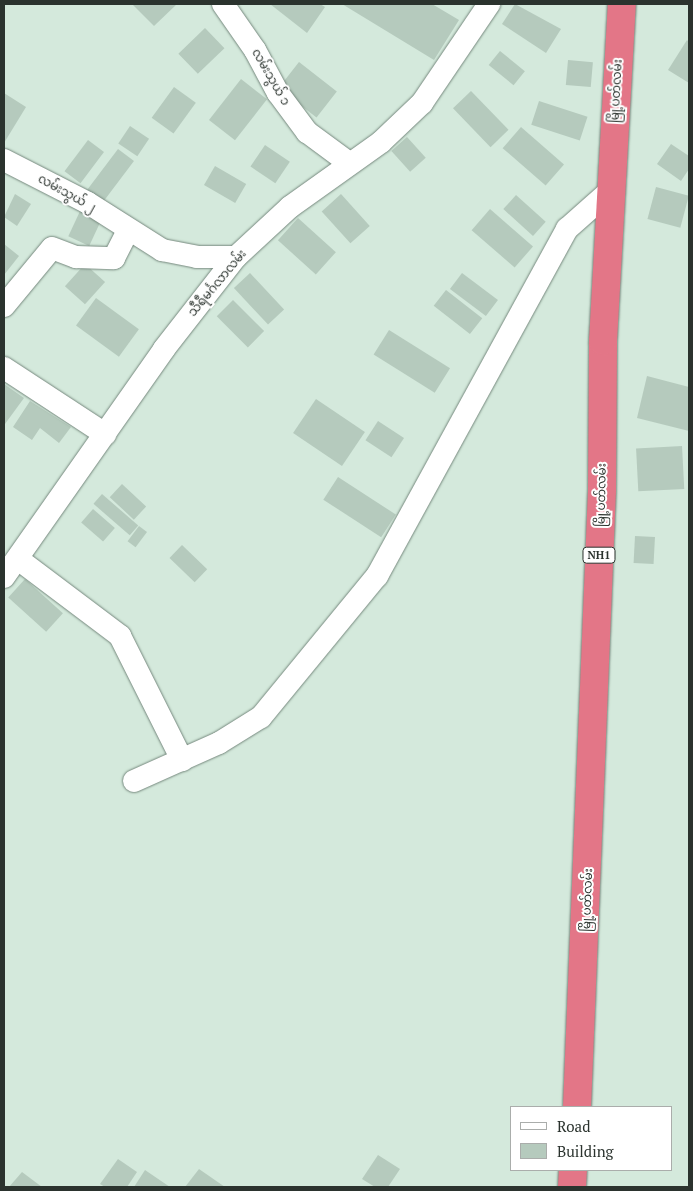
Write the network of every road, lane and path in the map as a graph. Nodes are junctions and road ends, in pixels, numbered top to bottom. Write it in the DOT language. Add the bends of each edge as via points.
graph roads {
  1 [pos="223,4"];
  2 [pos="489,4"];
  3 [pos="622,4"];
  4 [pos="4,160"];
  5 [pos="349,163"];
  6 [pos="611,190"];
  7 [pos="128,230"];
  8 [pos="236,257"];
  9 [pos="4,306"];
  10 [pos="4,368"];
  11 [pos="105,434"];
  12 [pos="18,559"];
  13 [pos="4,578"];
  14 [pos="182,760"];
  15 [pos="134,782"];
  16 [pos="576,1106"];
  17 [pos="573,1171"];
  18 [pos="572,1187"];
  1 -- 5 [label="street, လမ်းသွယ် ၁" via="250,42 278,94 307,132"];
  2 -- 5 [label="street, သီရီမင်္ဂလာလမ်း" via="422,103 381,142"];
  3 -- 6 [label="highway, မြို့ပတ်လမ်း / NH1"];
  4 -- 7 [label="street, လမ်းသွယ် ၂"];
  5 -- 8 [label="street, သီရီမင်္ဂလာလမ်း" via="290,207"];
  6 -- 14 [label="street" via="567,229 377,576 261,717"];
  6 -- 16 [label="highway, မြို့ပတ်လမ်း / NH1"];
  7 -- 8 [label="street, လမ်းသွယ် ၂" via="162,250 197,257"];
  7 -- 9 [label="street" via="114,258 76,257 52,248"];
  8 -- 11 [label="street, သီရီမင်္ဂလာလမ်း" via="164,349"];
  10 -- 11 [label="street"];
  11 -- 12 [label="street, သီရီမင်္ဂလာလမ်း"];
  12 -- 13 [label="street, သီရီမင်္ဂလာလမ်း"];
  12 -- 14 [label="street" via="120,636"];
  14 -- 15 [label="street"];
  17 -- 18 [label="highway"];
}
